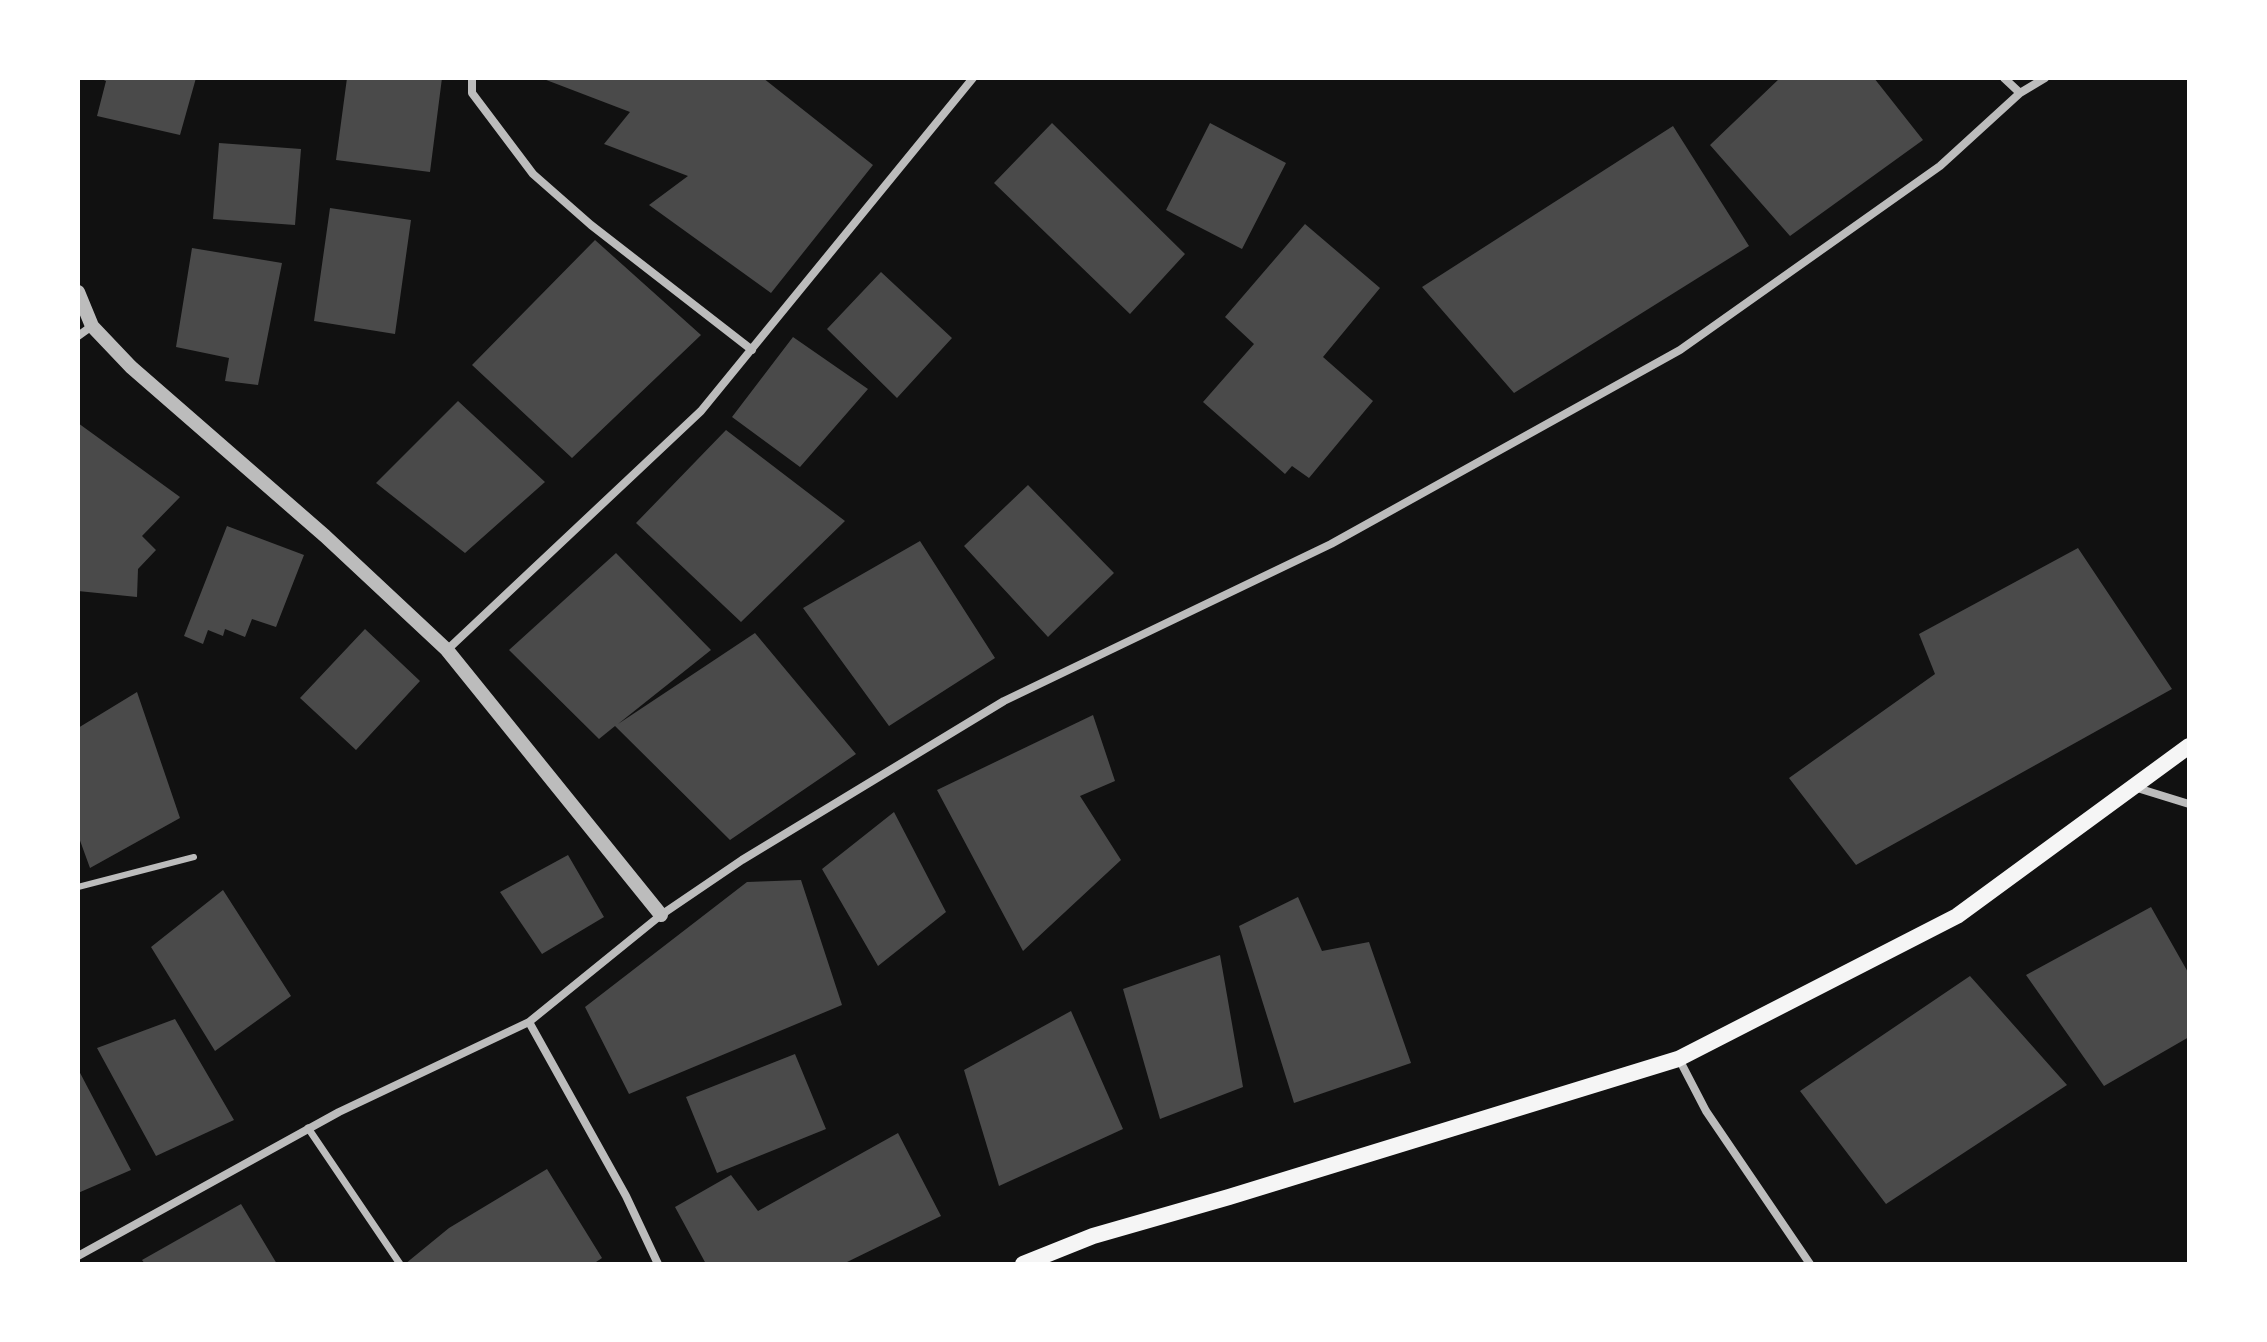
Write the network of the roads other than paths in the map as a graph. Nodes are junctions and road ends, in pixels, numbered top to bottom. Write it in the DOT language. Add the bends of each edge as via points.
graph roads {
  1 [pos="472,78"];
  2 [pos="973,78"];
  3 [pos="2004,78"];
  4 [pos="2045,78"];
  5 [pos="2020,93"];
  6 [pos="78,292"];
  7 [pos="92,326"];
  8 [pos="78,336"];
  9 [pos="752,350"];
  10 [pos="447,650"];
  11 [pos="2189,746"];
  12 [pos="2133,787"];
  13 [pos="2189,804"];
  14 [pos="194,857"];
  15 [pos="78,887"];
  16 [pos="661,915"];
  17 [pos="529,1022"];
  18 [pos="1678,1059"];
  19 [pos="308,1128"];
  20 [pos="78,1256"];
  21 [pos="400,1264"];
  22 [pos="658,1264"];
  23 [pos="1023,1264"];
  24 [pos="1810,1264"];
  1 -- 9 [label="street" via="472,93 533,174"];
  2 -- 9 [label="street"];
  3 -- 5 [label="street"];
  4 -- 5 [label="street"];
  5 -- 16 [label="street" via="1940,166 1680,350 1331,544 1004,701"];
  6 -- 7 [label="street"];
  7 -- 8 [label="street"];
  7 -- 10 [label="street"];
  9 -- 10 [label="street" via="701,411"];
  10 -- 16 [label="street"];
  11 -- 12 [label="main road"];
  12 -- 13 [label="street"];
  12 -- 18 [label="main road" via="1957,916"];
  14 -- 15 [label="lane"];
  16 -- 17 [label="street"];
  17 -- 19 [label="street"];
  17 -- 22 [label="street"];
  18 -- 23 [label="main road" via="1093,1236"];
  18 -- 24 [label="street" via="1706,1111"];
  19 -- 20 [label="street"];
  19 -- 21 [label="street"];
}
